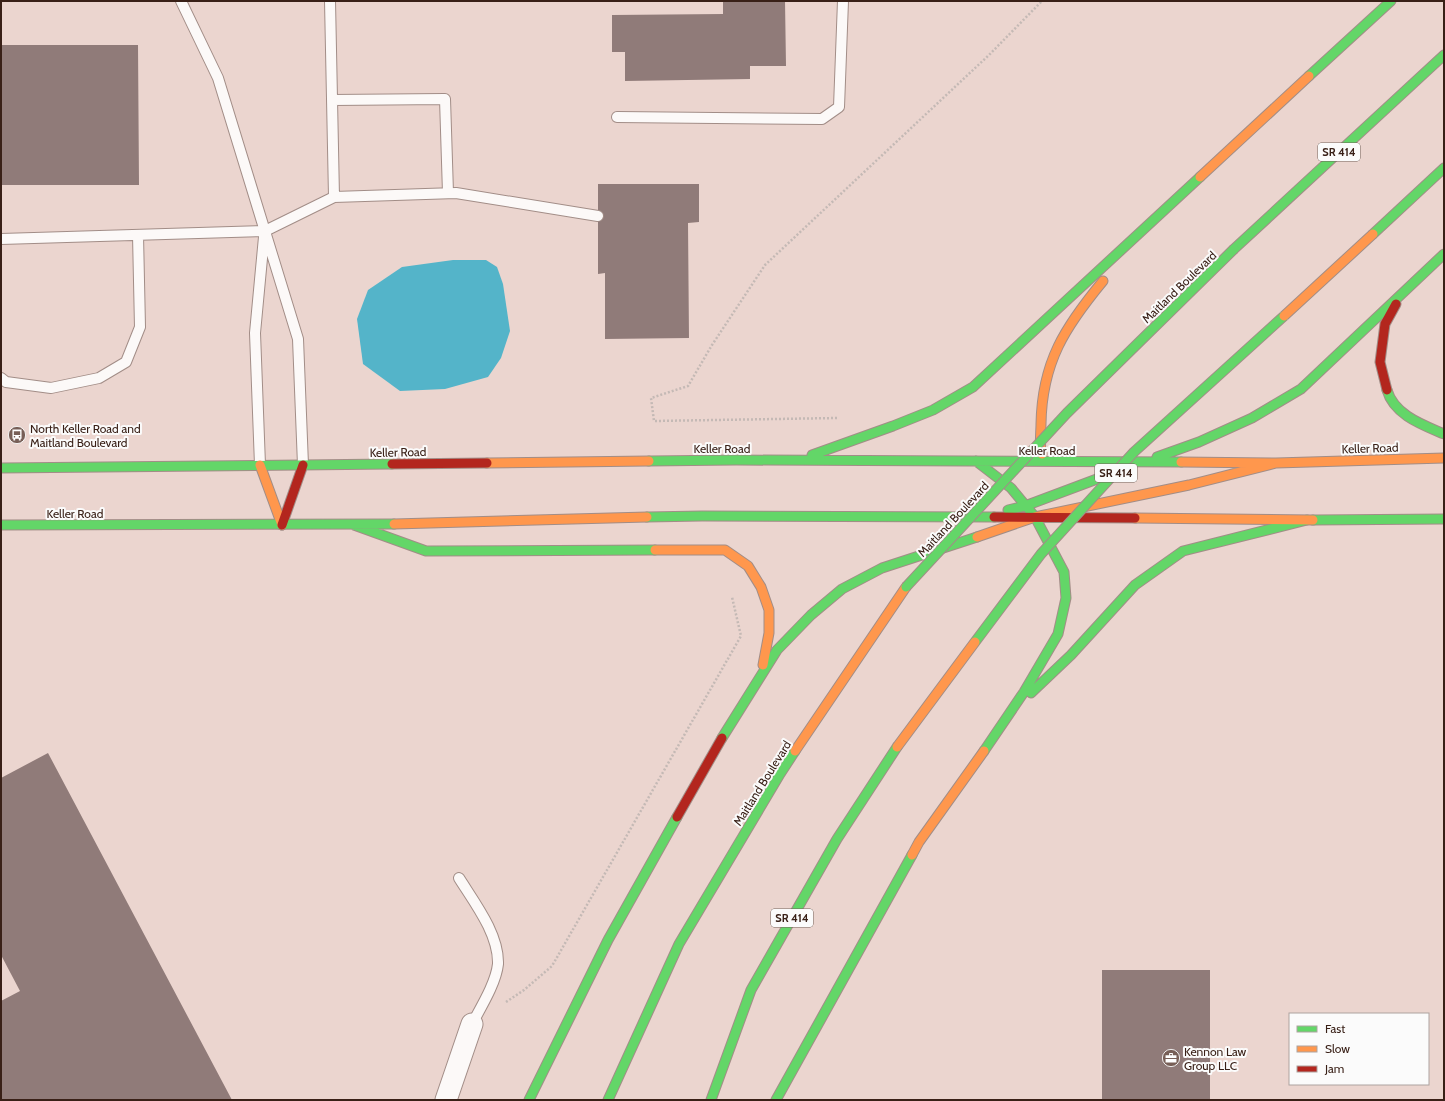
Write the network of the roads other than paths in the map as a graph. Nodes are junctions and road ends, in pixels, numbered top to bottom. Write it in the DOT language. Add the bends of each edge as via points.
graph roads {
  1 [pos="181,1"];
  2 [pos="330,1"];
  3 [pos="843,1"];
  4 [pos="1391,1"];
  5 [pos="1444,55"];
  6 [pos="332,100"];
  7 [pos="617,117"];
  8 [pos="1444,168"];
  9 [pos="448,193"];
  10 [pos="334,197"];
  11 [pos="598,216"];
  12 [pos="1147,227"];
  13 [pos="264,231"];
  14 [pos="138,235"];
  15 [pos="1,239"];
  16 [pos="1444,254"];
  17 [pos="1403,292"];
  18 [pos="1,378"];
  19 [pos="1444,434"];
  20 [pos="1444,458"];
  21 [pos="798,460"];
  22 [pos="976,461"];
  23 [pos="1047,462"];
  24 [pos="1142,462"];
  25 [pos="1276,463"];
  26 [pos="260,465"];
  27 [pos="303,465"];
  28 [pos="1,468"];
  29 [pos="1052,471"];
  30 [pos="1059,481"];
  31 [pos="1066,491"];
  32 [pos="1025,506"];
  33 [pos="1087,507"];
  34 [pos="979,517"];
  35 [pos="1035,518"];
  36 [pos="1127,518"];
  37 [pos="1444,519"];
  38 [pos="1307,520"];
  39 [pos="1,525"];
  40 [pos="282,525"];
  41 [pos="354,525"];
  42 [pos="761,675"];
  43 [pos="1010,713"];
  44 [pos="459,878"];
  45 [pos="472,1024"];
  46 [pos="446,1100"];
  47 [pos="529,1100"];
  48 [pos="608,1100"];
  49 [pos="711,1100"];
  50 [pos="776,1100"];
  1 -- 13 [label="lane" via="218,78"];
  2 -- 6 [label="lane"];
  3 -- 7 [label="lane" via="839,107 822,119"];
  4 -- 12 [label="main road"];
  5 -- 48 [label="main road, Maitland Boulevard / SR 414, bridge" via="1234,249 1067,413 906,587 780,774 679,944"];
  6 -- 9 [label="lane" via="445,99"];
  6 -- 10 [label="lane"];
  8 -- 49 [label="main road, SR 414, bridge" via="1129,458 1041,554 897,747 838,839 751,990"];
  9 -- 10 [label="lane"];
  9 -- 11 [label="lane"];
  10 -- 13 [label="lane"];
  12 -- 21 [label="main road" via="973,387 934,410"];
  12 -- 23 [label="main road" via="1096,289 1065,333 1049,367 1042,401 1041,452"];
  13 -- 14 [label="lane"];
  13 -- 26 [label="lane" via="255,333"];
  13 -- 27 [label="lane" via="298,338"];
  14 -- 15 [label="lane"];
  14 -- 18 [label="lane" via="140,327 126,362 99,378 51,388 6,382"];
  16 -- 17 [label="main road"];
  17 -- 19 [label="main road" via="1385,324 1380,362 1389,397 1401,412"];
  17 -- 24 [label="main road" via="1301,389 1252,418 1199,442"];
  20 -- 25 [label="main road, Keller Road"];
  21 -- 22 [label="main road, Keller Road"];
  21 -- 27 [label="main road, Keller Road"];
  22 -- 23 [label="main road, Keller Road"];
  22 -- 32 [label="main road" via="1011,488"];
  23 -- 24 [label="main road, Keller Road"];
  23 -- 29 [label="main road"];
  24 -- 25 [label="main road, Keller Road"];
  24 -- 31 [label="main road"];
  25 -- 33 [label="main road"];
  26 -- 27 [label="main road, Keller Road"];
  26 -- 28 [label="main road, Keller Road"];
  26 -- 40 [label="main road"];
  27 -- 40 [label="main road"];
  30 -- 31 [label="main road"];
  31 -- 32 [label="main road"];
  31 -- 33 [label="main road" via="1069,496"];
  32 -- 34 [label="main road"];
  32 -- 35 [label="main road"];
  33 -- 35 [label="main road"];
  33 -- 36 [label="main road"];
  34 -- 35 [label="main road, Keller Road"];
  34 -- 41 [label="main road, Keller Road" via="702,516"];
  35 -- 36 [label="main road, Keller Road"];
  35 -- 42 [label="main road" via="882,568 842,589 811,615 777,650"];
  35 -- 43 [label="main road" via="1064,572 1066,598 1058,634"];
  36 -- 38 [label="main road, Keller Road"];
  37 -- 38 [label="main road, Keller Road"];
  38 -- 43 [label="main road" via="1183,551 1135,585 1071,655"];
  39 -- 40 [label="main road, Keller Road"];
  40 -- 41 [label="main road, Keller Road"];
  41 -- 42 [label="main road" via="426,551 725,550 748,566 761,587 769,610 769,633"];
  42 -- 47 [label="main road" via="714,752 608,940"];
  43 -- 50 [label="main road" via="919,842"];
  44 -- 45 [label="lane" via="487,923 496,946 498,964 494,981"];
  45 -- 46 [label="street"];
}
